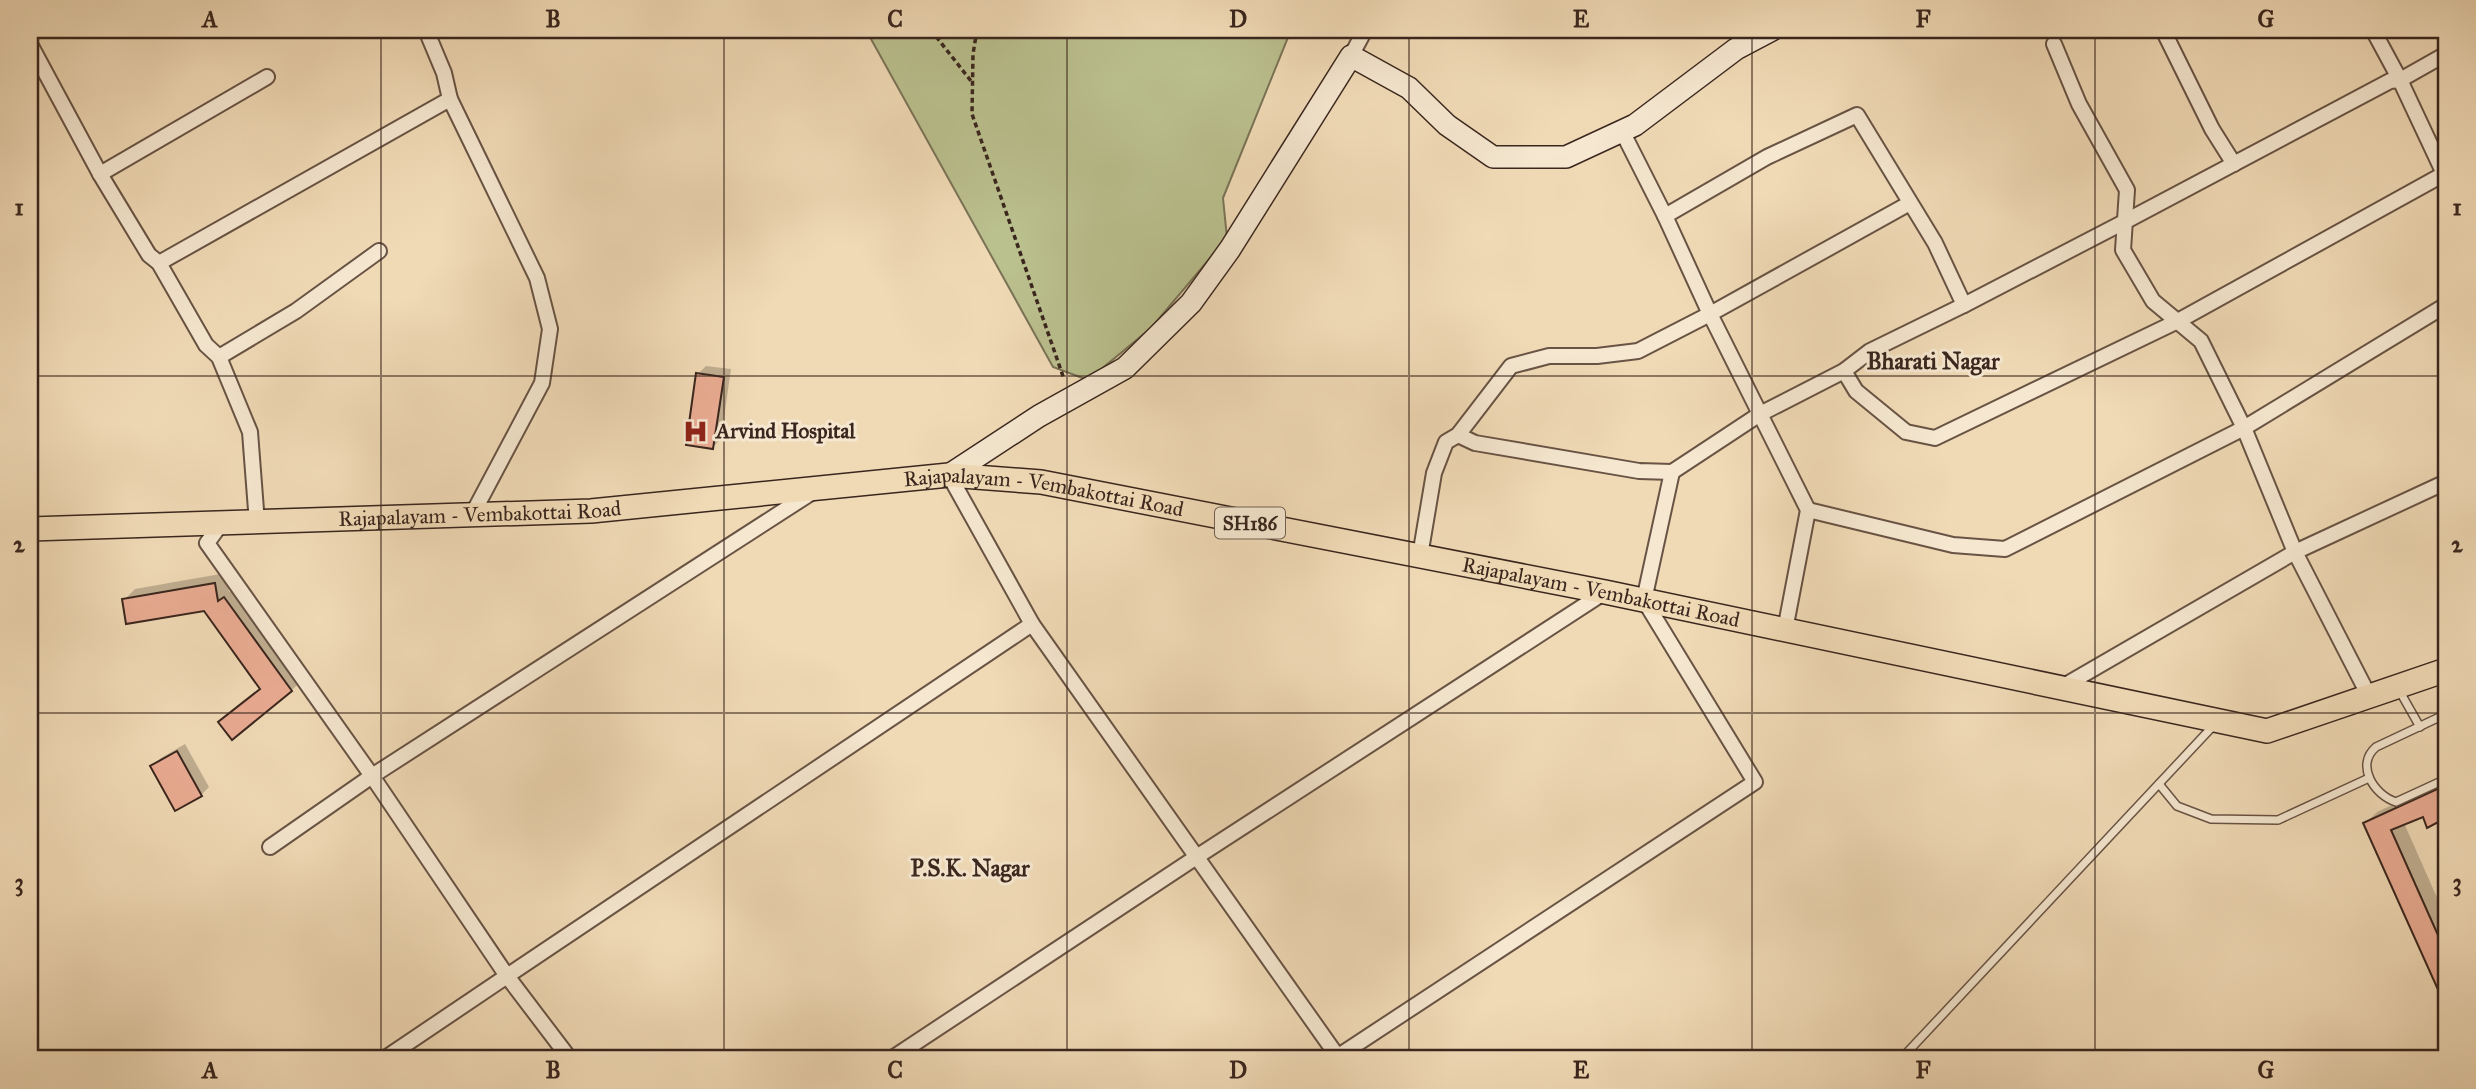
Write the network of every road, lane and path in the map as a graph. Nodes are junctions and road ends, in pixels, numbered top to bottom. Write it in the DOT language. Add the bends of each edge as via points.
graph roads {
  1 [pos="426,30"];
  2 [pos="931,30"];
  3 [pos="977,30"];
  4 [pos="1365,30"];
  5 [pos="1772,30"];
  6 [pos="2162,30"];
  7 [pos="2373,30"];
  8 [pos="30,44"];
  9 [pos="2054,44"];
  10 [pos="2446,54"];
  11 [pos="1352,56"];
  12 [pos="267,76"];
  13 [pos="2400,80"];
  14 [pos="972,83"];
  15 [pos="450,99"];
  16 [pos="1622,131"];
  17 [pos="2234,163"];
  18 [pos="100,174"];
  19 [pos="2445,176"];
  20 [pos="1910,203"];
  21 [pos="1665,216"];
  22 [pos="2126,221"];
  23 [pos="379,251"];
  24 [pos="159,263"];
  25 [pos="1964,305"];
  26 [pos="2446,305"];
  27 [pos="1710,314"];
  28 [pos="2178,321"];
  29 [pos="219,357"];
  30 [pos="1844,370"];
  31 [pos="1071,398"];
  32 [pos="1760,414"];
  33 [pos="2244,428"];
  34 [pos="1458,435"];
  35 [pos="1672,472"];
  36 [pos="949,475"];
  37 [pos="2446,482"];
  38 [pos="818,488"];
  39 [pos="1808,510"];
  40 [pos="472,515"];
  41 [pos="257,523"];
  42 [pos="221,524"];
  43 [pos="30,529"];
  44 [pos="2295,552"];
  45 [pos="1420,556"];
  46 [pos="1605,592"];
  47 [pos="1644,600"];
  48 [pos="1032,624"];
  49 [pos="1786,630"];
  50 [pos="2446,670"];
  51 [pos="2062,687"];
  52 [pos="2397,687"];
  53 [pos="2369,696"];
  54 [pos="2446,714"];
  55 [pos="2218,720"];
  56 [pos="2420,727"];
  57 [pos="372,776"];
  58 [pos="2369,778"];
  59 [pos="2446,779"];
  60 [pos="2159,784"];
  61 [pos="270,847"];
  62 [pos="1198,856"];
  63 [pos="507,976"];
  64 [pos="1337,1058"];
  65 [pos="384,1059"];
  66 [pos="569,1059"];
  67 [pos="891,1059"];
  68 [pos="1901,1059"];
  1 -- 15 [label="street"];
  2 -- 14 [label="path"];
  3 -- 14 [label="path"];
  4 -- 11 [label="street"];
  5 -- 16 [label="street" via="1736,49"];
  6 -- 17 [label="street"];
  7 -- 13 [label="street"];
  8 -- 18 [label="street"];
  9 -- 22 [label="street" via="2079,104 2127,190"];
  10 -- 13 [label="street"];
  11 -- 16 [label="street" via="1409,88 1447,125 1493,157 1566,157"];
  11 -- 31 [label="street" via="1191,303 1125,368"];
  12 -- 18 [label="street"];
  13 -- 17 [label="street" via="2390,81"];
  13 -- 19 [label="street"];
  14 -- 31 [label="path" via="972,114"];
  15 -- 24 [label="street"];
  15 -- 40 [label="street" via="537,278 550,329 542,383"];
  16 -- 21 [label="street"];
  17 -- 22 [label="street"];
  18 -- 24 [label="street" via="149,255"];
  19 -- 28 [label="street"];
  20 -- 21 [label="street" via="1857,115 1766,157"];
  20 -- 25 [label="street"];
  20 -- 27 [label="street"];
  21 -- 27 [label="street"];
  22 -- 25 [label="street"];
  22 -- 28 [label="street" via="2123,250 2153,301"];
  23 -- 29 [label="street" via="296,311"];
  24 -- 29 [label="street" via="206,345"];
  25 -- 30 [label="street" via="1870,351"];
  26 -- 33 [label="street"];
  27 -- 32 [label="street"];
  27 -- 34 [label="street" via="1638,351 1549,356 1511,366"];
  28 -- 30 [label="street" via="1935,438 1906,432 1856,391"];
  28 -- 33 [label="street" via="2201,341"];
  29 -- 41 [label="street" via="250,432"];
  30 -- 32 [label="street"];
  31 -- 36 [label="street"];
  32 -- 35 [label="street"];
  32 -- 39 [label="street"];
  33 -- 39 [label="street" via="2006,549 1952,545"];
  33 -- 44 [label="street"];
  34 -- 35 [label="street" via="1475,443 1625,469"];
  34 -- 45 [label="street" via="1446,442 1434,473"];
  35 -- 47 [label="street"];
  36 -- 38 [label="main road, Rajapalayam - Vembakottai Road / SH186"];
  36 -- 45 [label="main road, Rajapalayam - Vembakottai Road / SH186" via="1041,482"];
  36 -- 48 [label="street"];
  37 -- 44 [label="street"];
  38 -- 40 [label="main road, Rajapalayam - Vembakottai Road / SH186" via="591,511"];
  38 -- 57 [label="street"];
  39 -- 49 [label="street"];
  40 -- 41 [label="main road, Rajapalayam - Vembakottai Road / SH186"];
  41 -- 42 [label="main road, Rajapalayam - Vembakottai Road / SH186"];
  42 -- 43 [label="main road, Rajapalayam - Vembakottai Road / SH186"];
  42 -- 57 [label="street" via="207,543"];
  44 -- 51 [label="street"];
  44 -- 53 [label="street"];
  45 -- 46 [label="main road, Rajapalayam - Vembakottai Road / SH186"];
  46 -- 47 [label="main road, Rajapalayam - Vembakottai Road / SH186"];
  46 -- 62 [label="street"];
  47 -- 49 [label="main road, Rajapalayam - Vembakottai Road / SH186"];
  47 -- 64 [label="street" via="1755,782"];
  48 -- 62 [label="street"];
  48 -- 63 [label="street"];
  49 -- 51 [label="main road, Rajapalayam - Vembakottai Road / SH186"];
  50 -- 52 [label="main road, Rajapalayam - Vembakottai Road / SH186"];
  51 -- 55 [label="main road, Rajapalayam - Vembakottai Road / SH186"];
  52 -- 53 [label="main road, Rajapalayam - Vembakottai Road / SH186"];
  52 -- 56 [label="lane"];
  53 -- 55 [label="main road, Rajapalayam - Vembakottai Road / SH186" via="2267,731"];
  54 -- 56 [label="lane"];
  55 -- 60 [label="lane"];
  56 -- 58 [label="lane" via="2369,753"];
  57 -- 61 [label="street"];
  57 -- 63 [label="street"];
  58 -- 59 [label="lane" via="2379,794 2396,803"];
  58 -- 60 [label="lane" via="2278,820 2211,819 2177,806"];
  60 -- 68 [label="lane"];
  62 -- 64 [label="street"];
  62 -- 67 [label="street"];
  63 -- 65 [label="street"];
  63 -- 66 [label="street"];
}
